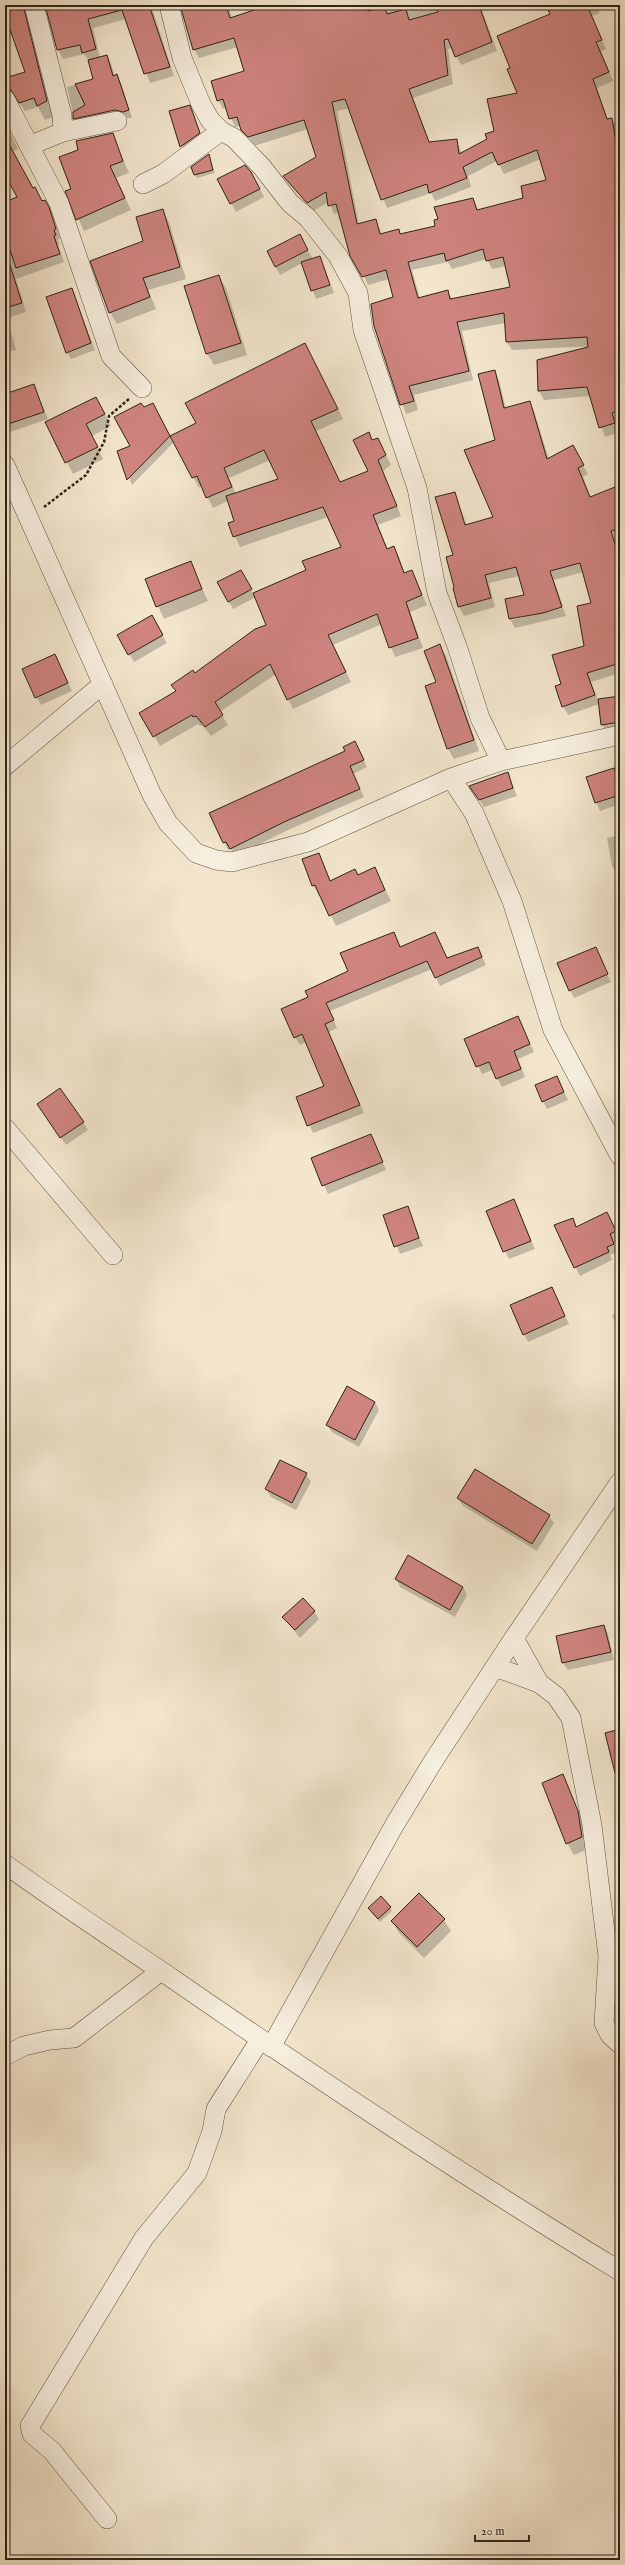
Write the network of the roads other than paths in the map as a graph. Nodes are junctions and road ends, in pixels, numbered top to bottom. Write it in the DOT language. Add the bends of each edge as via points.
graph roads {
  1 [pos="34,5"];
  2 [pos="169,5"];
  3 [pos="5,100"];
  4 [pos="117,121"];
  5 [pos="221,131"];
  6 [pos="63,132"];
  7 [pos="31,145"];
  8 [pos="143,184"];
  9 [pos="142,388"];
  10 [pos="5,465"];
  11 [pos="102,684"];
  12 [pos="620,735"];
  13 [pos="501,761"];
  14 [pos="5,766"];
  15 [pos="451,778"];
  16 [pos="5,1128"];
  17 [pos="620,1156"];
  18 [pos="113,1255"];
  19 [pos="620,1482"];
  20 [pos="514,1638"];
  21 [pos="494,1667"];
  22 [pos="540,1683"];
  23 [pos="5,1864"];
  24 [pos="161,1971"];
  25 [pos="266,2043"];
  26 [pos="620,2044"];
  27 [pos="5,2056"];
  28 [pos="620,2271"];
  29 [pos="107,2519"];
  1 -- 6 [label="street" via="62,115"];
  2 -- 5 [label="street" via="182,58 201,104 210,120"];
  3 -- 7 [label="street"];
  4 -- 6 [label="street"];
  5 -- 8 [label="street" via="164,174"];
  5 -- 13 [label="street" via="234,138 262,167 290,203 308,218 338,256 358,294 363,330 417,488 437,593 480,718"];
  6 -- 7 [label="street"];
  7 -- 9 [label="street" via="59,203 111,356"];
  10 -- 11 [label="street"];
  11 -- 14 [label="street"];
  11 -- 15 [label="street" via="152,794 168,822 196,853 216,860 232,862 308,842"];
  12 -- 13 [label="street"];
  13 -- 15 [label="street"];
  15 -- 17 [label="street" via="474,812 512,901 553,1030"];
  16 -- 18 [label="street"];
  19 -- 20 [label="street"];
  20 -- 21 [label="street"];
  20 -- 22 [label="street"];
  21 -- 22 [label="street"];
  21 -- 25 [label="street" via="395,1824"];
  22 -- 26 [label="street" via="556,1696 571,1718 592,1825 608,1956 604,2023 610,2035"];
  23 -- 24 [label="street"];
  24 -- 25 [label="street"];
  24 -- 27 [label="street" via="74,2038 24,2046"];
  25 -- 28 [label="street" via="538,2221"];
  25 -- 29 [label="street" via="216,2109 212,2131 197,2173 144,2238 30,2426 32,2434 52,2451"];
}
